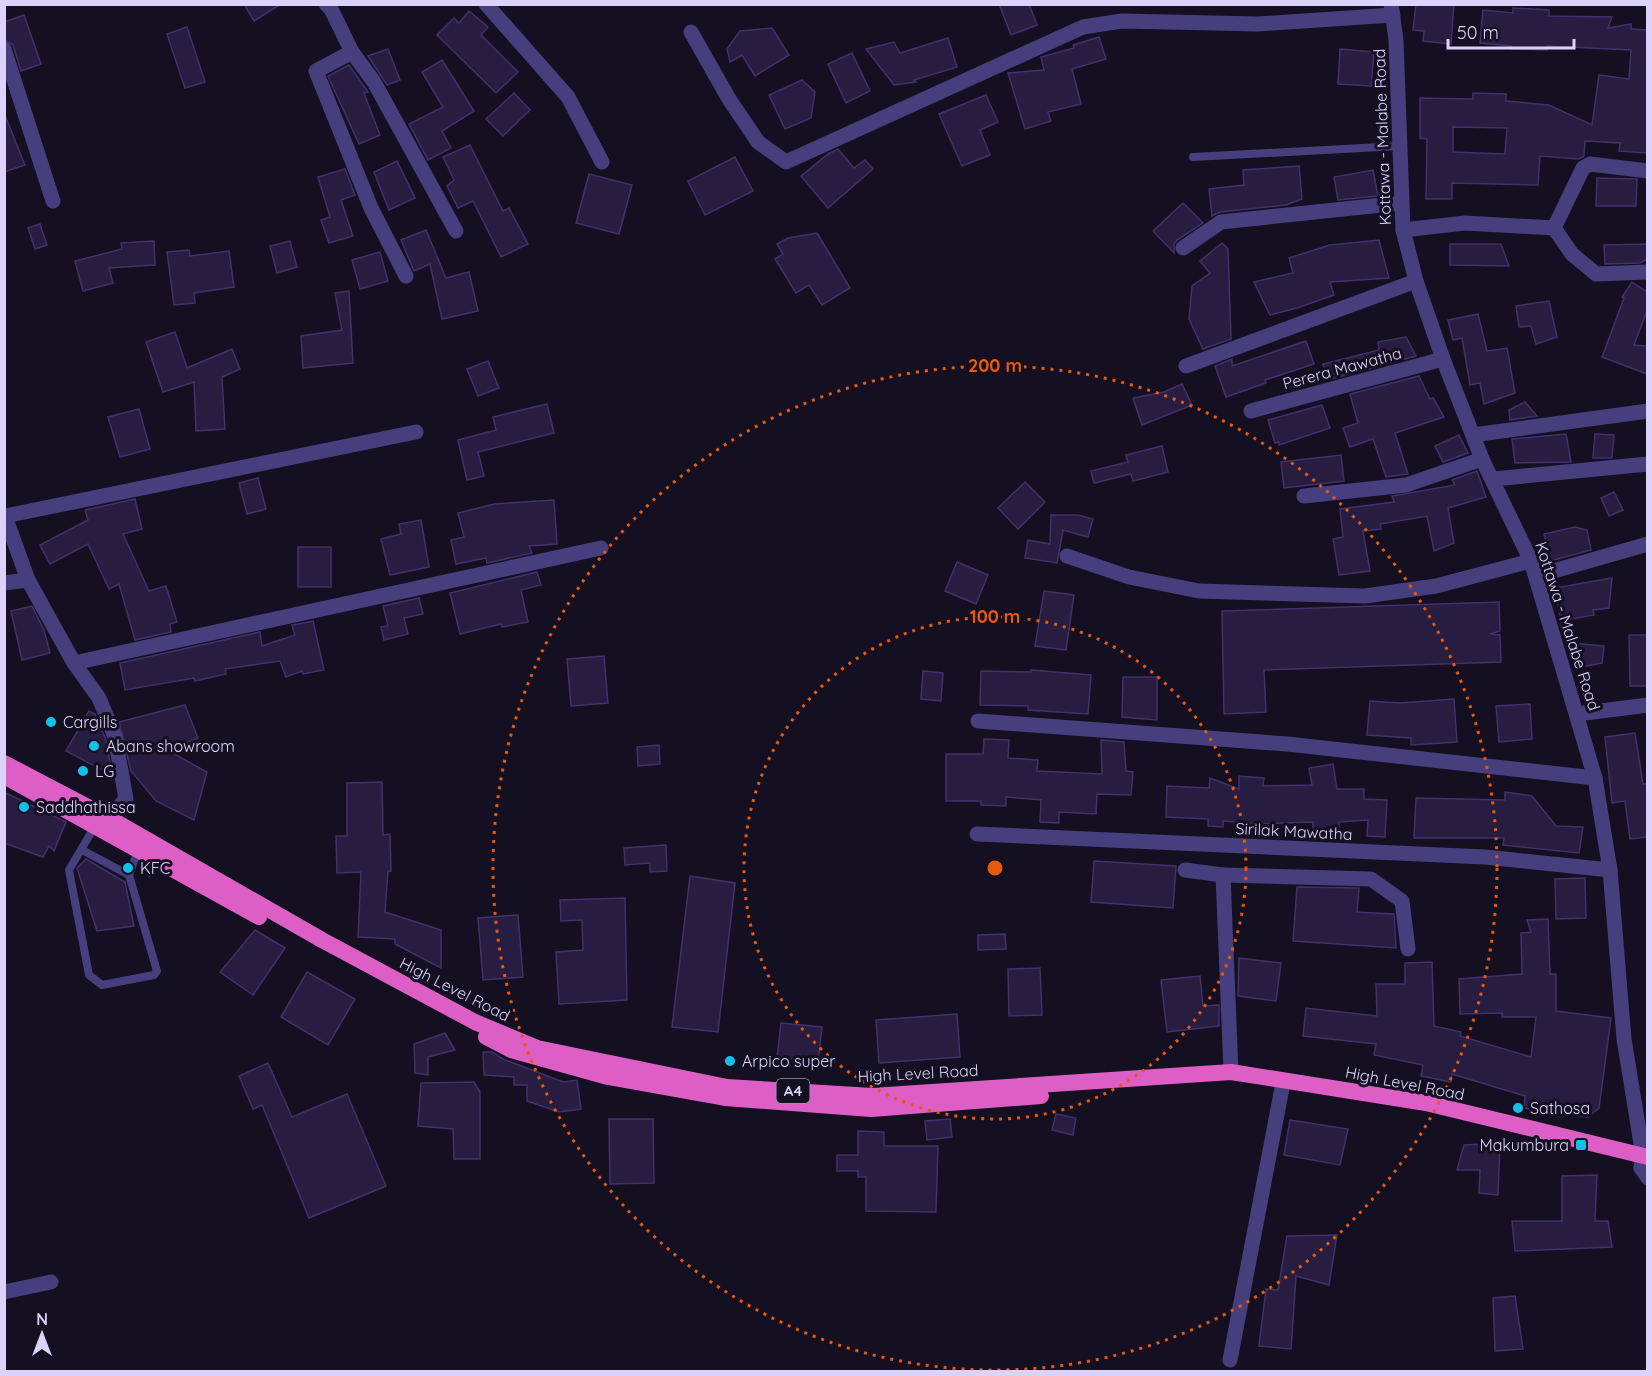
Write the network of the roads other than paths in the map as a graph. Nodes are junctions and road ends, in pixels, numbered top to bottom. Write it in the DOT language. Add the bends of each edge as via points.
graph roads {
  1 [pos="326,4"];
  2 [pos="486,4"];
  3 [pos="1392,10"];
  4 [pos="691,32"];
  5 [pos="4,49"];
  6 [pos="352,52"];
  7 [pos="1399,146"];
  8 [pos="1193,157"];
  9 [pos="602,162"];
  10 [pos="1647,171"];
  11 [pos="53,201"];
  12 [pos="1401,202"];
  13 [pos="1554,228"];
  14 [pos="1403,230"];
  15 [pos="456,231"];
  16 [pos="1184,248"];
  17 [pos="1647,272"];
  18 [pos="406,276"];
  19 [pos="1416,281"];
  20 [pos="1443,359"];
  21 [pos="1186,366"];
  22 [pos="1251,411"];
  23 [pos="1647,411"];
  24 [pos="416,432"];
  25 [pos="1473,435"];
  26 [pos="1482,459"];
  27 [pos="1647,464"];
  28 [pos="1494,479"];
  29 [pos="1304,496"];
  30 [pos="5,516"];
  31 [pos="1647,544"];
  32 [pos="601,548"];
  33 [pos="1067,556"];
  34 [pos="1533,569"];
  35 [pos="28,580"];
  36 [pos="4,583"];
  37 [pos="74,663"];
  38 [pos="1647,705"];
  39 [pos="1577,714"];
  40 [pos="978,721"];
  41 [pos="4,763"];
  42 [pos="4,776"];
  43 [pos="1595,778"];
  44 [pos="102,821"];
  45 [pos="977,834"];
  46 [pos="139,849"];
  47 [pos="82,850"];
  48 [pos="1185,870"];
  49 [pos="1610,870"];
  50 [pos="129,874"];
  51 [pos="1222,875"];
  52 [pos="1408,949"];
  53 [pos="1232,1072"];
  54 [pos="1282,1089"];
  55 [pos="872,1102"];
  56 [pos="1645,1166"];
  57 [pos="51,1282"];
  58 [pos="4,1292"];
  59 [pos="1230,1360"];
  1 -- 6 [label="street"];
  2 -- 9 [label="street" via="568,97"];
  3 -- 4 [label="street" via="1258,24 1122,21 1083,27 786,162 758,142"];
  3 -- 7 [label="street, Kottawa - Malabe Road"];
  5 -- 11 [label="street"];
  6 -- 15 [label="street" via="374,82"];
  6 -- 18 [label="street" via="316,71 371,208"];
  7 -- 8 [label="lane"];
  7 -- 12 [label="street, Kottawa - Malabe Road"];
  10 -- 13 [label="street" via="1590,164 1583,168"];
  12 -- 14 [label="street, Kottawa - Malabe Road"];
  12 -- 16 [label="street" via="1221,222"];
  13 -- 14 [label="street" via="1465,223"];
  13 -- 17 [label="street" via="1572,254 1596,274"];
  14 -- 19 [label="street, Kottawa - Malabe Road"];
  19 -- 20 [label="street, Kottawa - Malabe Road"];
  19 -- 21 [label="street"];
  20 -- 22 [label="street, Perera Mawatha"];
  20 -- 25 [label="street, Kottawa - Malabe Road"];
  23 -- 25 [label="street"];
  24 -- 30 [label="street"];
  25 -- 26 [label="street, Kottawa - Malabe Road"];
  26 -- 28 [label="street, Kottawa - Malabe Road"];
  26 -- 29 [label="street" via="1406,485"];
  27 -- 28 [label="street"];
  28 -- 34 [label="street, Kottawa - Malabe Road"];
  30 -- 35 [label="street"];
  31 -- 34 [label="street"];
  32 -- 37 [label="street"];
  33 -- 34 [label="street" via="1129,577 1199,591 1365,596"];
  34 -- 39 [label="street, Kottawa - Malabe Road"];
  35 -- 36 [label="street"];
  35 -- 37 [label="street"];
  37 -- 44 [label="street" via="99,698 115,737 126,799"];
  38 -- 39 [label="street"];
  39 -- 43 [label="street, Kottawa - Malabe Road"];
  40 -- 43 [label="street" via="1287,744"];
  41 -- 44 [label="highway, High Level Road / A4"];
  42 -- 44 [label="highway, High Level Road / A4"];
  43 -- 49 [label="street, Kottawa - Malabe Road"];
  44 -- 46 [label="highway, High Level Road / A4"];
  44 -- 47 [label="lane"];
  44 -- 55 [label="highway, High Level Road / A4" via="475,1022 537,1048 727,1087"];
  45 -- 49 [label="street, Sirilak Mawatha" via="1485,857"];
  46 -- 50 [label="lane"];
  46 -- 55 [label="highway, High Level Road / A4" via="316,950 511,1050 608,1077 725,1098"];
  47 -- 50 [label="lane"];
  47 -- 50 [label="lane" via="69,870 89,975 102,985 154,975 157,971"];
  48 -- 51 [label="street"];
  49 -- 56 [label="street, Kottawa - Malabe Road" via="1624,1039"];
  51 -- 52 [label="street" via="1371,879 1402,902"];
  51 -- 53 [label="street"];
  53 -- 55 [label="highway, High Level Road / A4"];
  53 -- 56 [label="highway, High Level Road / A4" via="1426,1103"];
  54 -- 55 [label="highway, High Level Road / A4" via="1216,1082"];
  54 -- 56 [label="highway, High Level Road / A4" via="1423,1114"];
  54 -- 59 [label="street"];
  57 -- 58 [label="street"];
}
